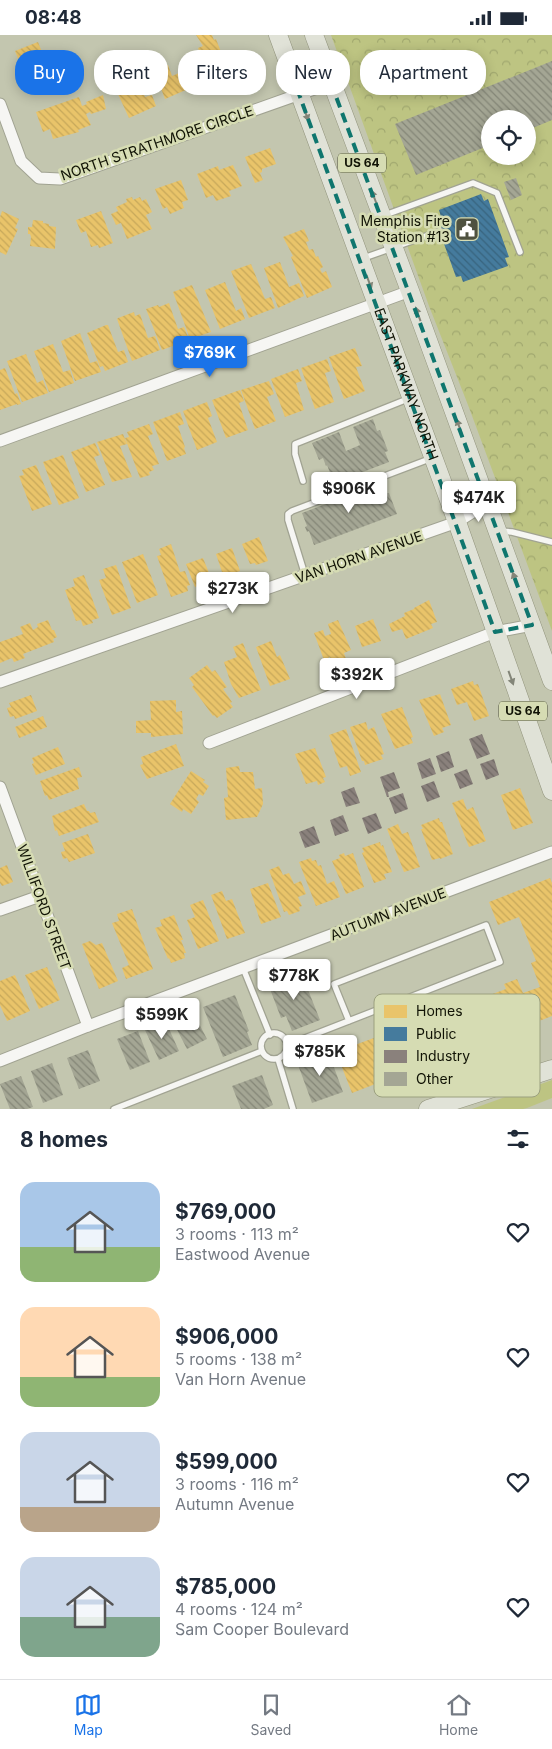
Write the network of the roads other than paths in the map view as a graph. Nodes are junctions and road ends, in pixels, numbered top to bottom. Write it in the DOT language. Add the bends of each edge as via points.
graph roads {
  1 [pos="278,35"];
  2 [pos="314,35"];
  3 [pos="283,50"];
  4 [pos="319,50"];
  5 [pos="296,95"];
  6 [pos="299,95"];
  7 [pos="336,95"];
  8 [pos="0,104"];
  9 [pos="382,217"];
  10 [pos="440,231"];
  11 [pos="394,247"];
  12 [pos="520,251"];
  13 [pos="360,259"];
  14 [pos="410,291"];
  15 [pos="377,303"];
  16 [pos="412,398"];
  17 [pos="0,441"];
  18 [pos="434,458"];
  19 [pos="303,481"];
  20 [pos="487,503"];
  21 [pos="457,522"];
  22 [pos="497,531"];
  23 [pos="552,542"];
  24 [pos="305,575"];
  25 [pos="532,625"];
  26 [pos="495,632"];
  27 [pos="552,681"];
  28 [pos="0,682"];
  29 [pos="209,743"];
  30 [pos="0,787"];
  31 [pos="552,791"];
  32 [pos="552,852"];
  33 [pos="40,896"];
  34 [pos="0,910"];
  35 [pos="243,968"];
  36 [pos="418,994"];
  37 [pos="374,1011"];
  38 [pos="349,1021"];
  39 [pos="88,1026"];
  40 [pos="270,1035"];
  41 [pos="287,1045"];
  42 [pos="262,1051"];
  43 [pos="278,1059"];
  44 [pos="0,1061"];
  45 [pos="552,1064"];
  46 [pos="544,1071"];
  47 [pos="465,1097"];
  48 [pos="114,1109"];
  49 [pos="293,1109"];
  50 [pos="428,1109"];
  1 -- 3 [label="main road, EAST PARKWAY NORTH / US 64"];
  2 -- 4 [label="main road, US 64"];
  5 -- 8 [label="street, NORTH STRATHMORE CIRCLE" via="60,179 38,178 21,161"];
  6 -- 13 [label="main road, EAST PARKWAY NORTH / US 64, one-way"];
  9 -- 7 [label="main road, US 64, one-way"];
  9 -- 11 [label="main road, US 64"];
  9 -- 12 [label="lane" via="473,183 497,193"];
  10 -- 11 [label="lane"];
  11 -- 13 [label="lane"];
  11 -- 14 [label="main road, US 64"];
  13 -- 15 [label="main road, EAST PARKWAY NORTH / US 64, one-way"];
  14 -- 15 [label="street"];
  20 -- 14 [label="main road, US 64, one-way"];
  15 -- 16 [label="main road, EAST PARKWAY NORTH / US 64"];
  15 -- 17 [label="street"];
  16 -- 18 [label="main road, EAST PARKWAY NORTH / US 64"];
  16 -- 19 [label="lane" via="295,444"];
  18 -- 21 [label="main road, EAST PARKWAY NORTH / US 64"];
  18 -- 24 [label="lane" via="288,513"];
  20 -- 21 [label="street, VAN HORN AVENUE"];
  20 -- 22 [label="main road, US 64"];
  21 -- 24 [label="street, VAN HORN AVENUE"];
  21 -- 26 [label="main road, EAST PARKWAY NORTH / US 64"];
  22 -- 23 [label="lane"];
  25 -- 22 [label="main road, US 64, one-way"];
  24 -- 28 [label="street, VAN HORN AVENUE"];
  25 -- 26 [label="street"];
  25 -- 27 [label="main road, US 64"];
  26 -- 29 [label="street"];
  26 -- 31 [label="main road, EAST PARKWAY NORTH / US 64, one-way"];
  30 -- 33 [label="street, WILLIFORD STREET"];
  32 -- 35 [label="street, AUTUMN AVENUE"];
  33 -- 34 [label="street"];
  33 -- 39 [label="street, WILLIFORD STREET"];
  35 -- 39 [label="street, AUTUMN AVENUE"];
  35 -- 40 [label="lane"];
  36 -- 38 [label="lane" via="500,962 486,925 334,984"];
  37 -- 38 [label="lane"];
  38 -- 41 [label="lane"];
  39 -- 44 [label="street, AUTUMN AVENUE"];
  40 -- 41 [label="lane" via="284,1037"];
  40 -- 42 [label="lane" via="264,1038"];
  41 -- 43 [label="lane" via="286,1053"];
  42 -- 43 [label="lane" via="268,1058"];
  42 -- 48 [label="lane"];
  43 -- 49 [label="lane"];
  45 -- 46 [label="main road"];
  47 -- 50 [label="main road"];
}
